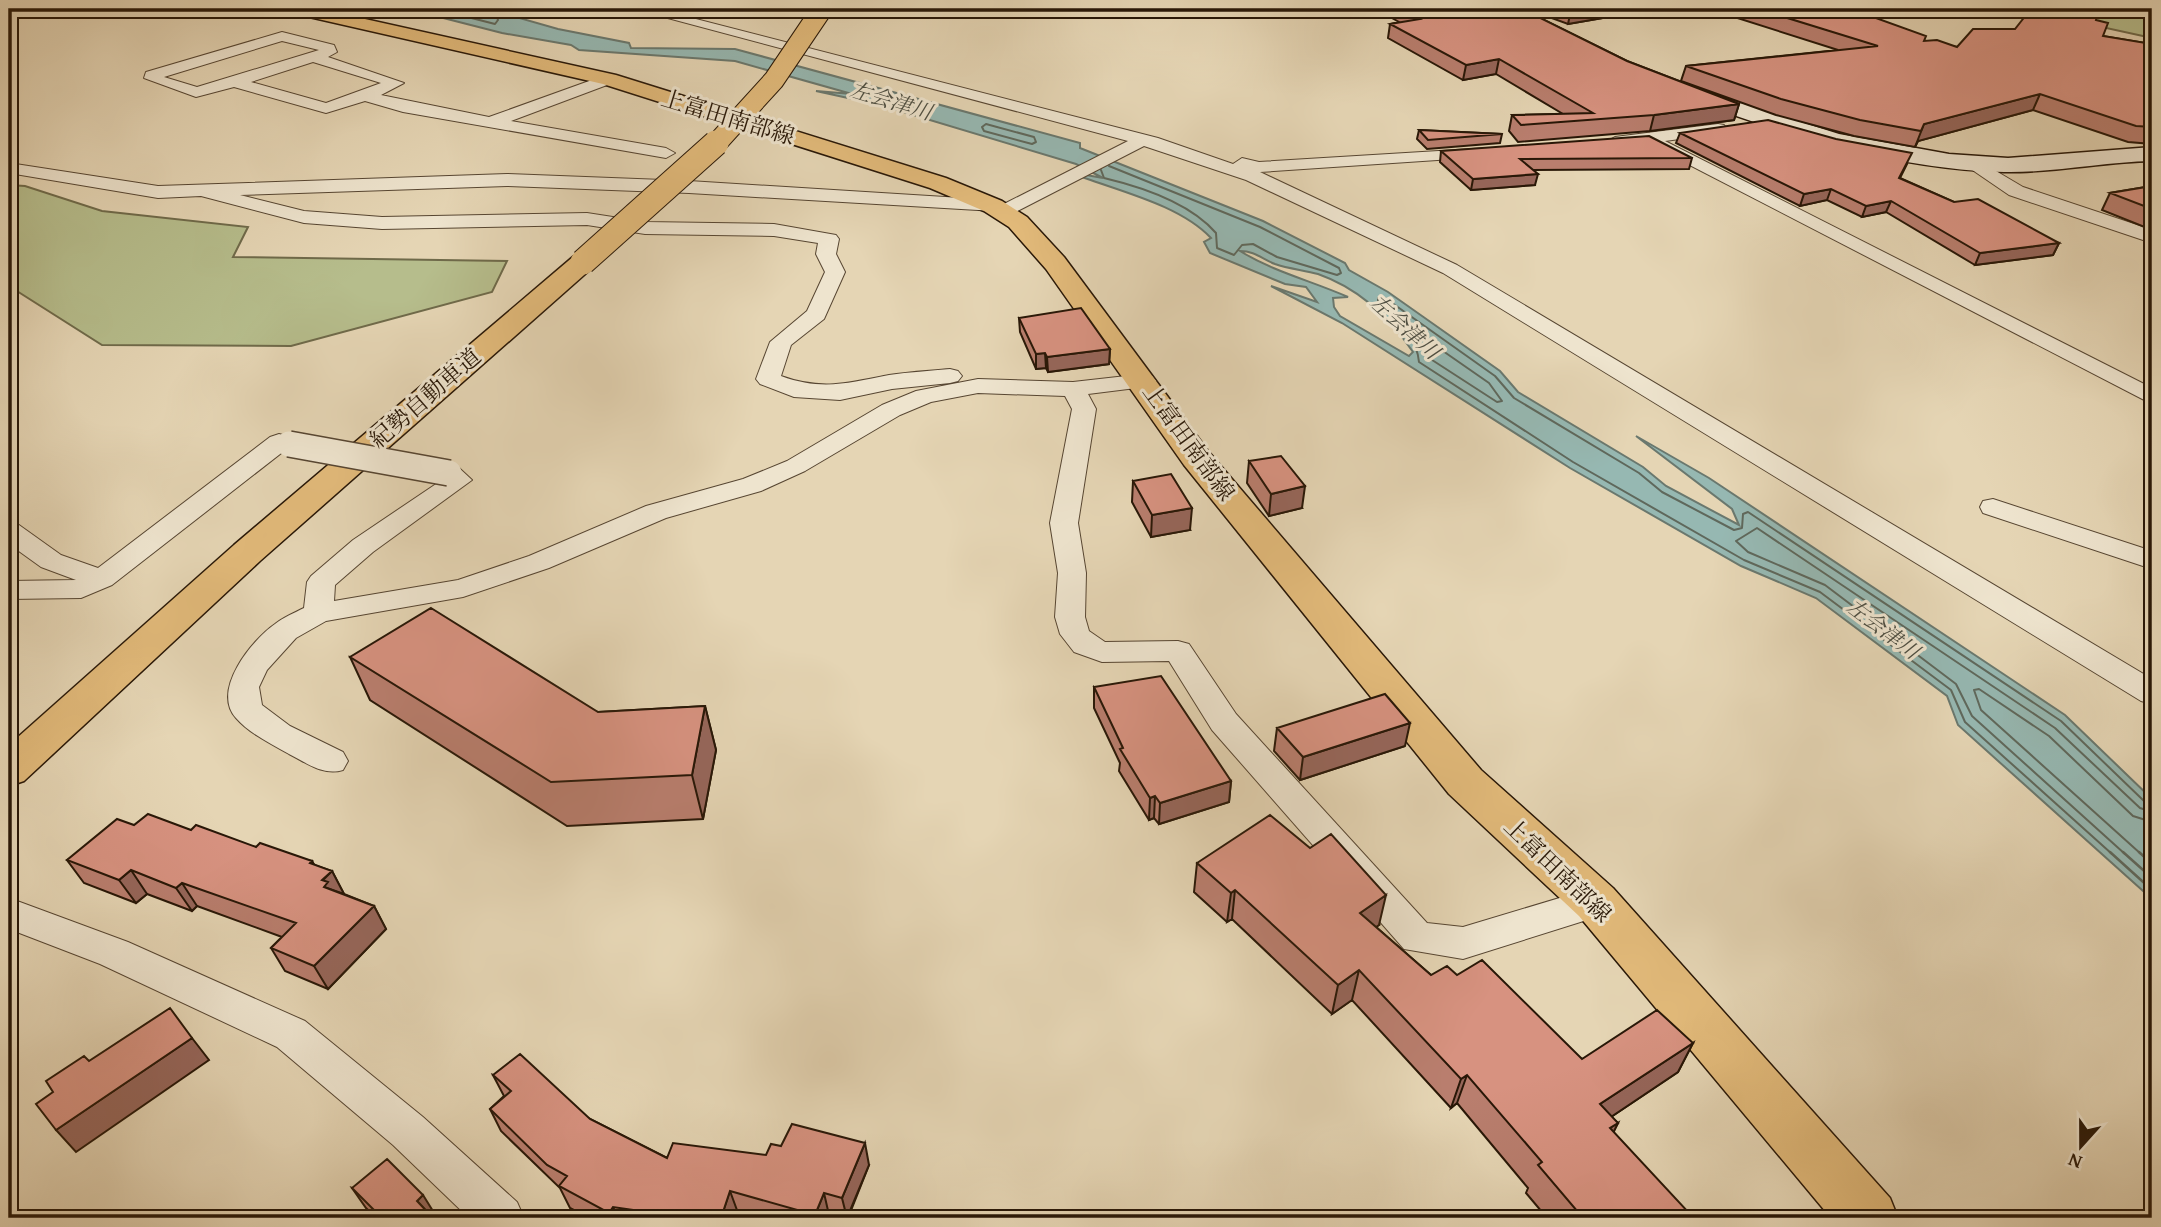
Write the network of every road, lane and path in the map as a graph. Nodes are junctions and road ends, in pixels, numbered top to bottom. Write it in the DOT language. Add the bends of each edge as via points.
graph roads {
  1 [pos="296,9"];
  2 [pos="642,9"];
  3 [pos="822,9"];
  4 [pos="312,57"];
  5 [pos="609,79"];
  6 [pos="234,82"];
  7 [pos="1664,83"];
  8 [pos="365,96"];
  9 [pos="492,121"];
  10 [pos="1768,122"];
  11 [pos="1650,139"];
  12 [pos="1137,143"];
  13 [pos="1596,144"];
  14 [pos="1501,150"];
  15 [pos="666,153"];
  16 [pos="2152,154"];
  17 [pos="1974,163"];
  18 [pos="9,168"];
  19 [pos="207,192"];
  20 [pos="1007,207"];
  21 [pos="2152,237"];
  22 [pos="1144,382"];
  23 [pos="978,386"];
  24 [pos="1073,389"];
  25 [pos="2152,397"];
  26 [pos="1993,507"];
  27 [pos="9,531"];
  28 [pos="2152,559"];
  29 [pos="102,579"];
  30 [pos="9,590"];
  31 [pos="318,613"];
  32 [pos="2152,693"];
  33 [pos="331,761"];
  34 [pos="9,770"];
  35 [pos="1596,902"];
  36 [pos="9,913"];
  37 [pos="501,1218"];
  38 [pos="1869,1218"];
  1 -- 5 [label="main road, 上富田南部線"];
  2 -- 12 [label="street"];
  3 -- 34 [label="main road, 紀勢自動車道, bridge" via="788,61 705,156 247,552"];
  4 -- 6 [label="street"];
  4 -- 6 [label="street" via="329,52 329,48 282,36 152,75 196,92"];
  4 -- 8 [label="street" via="396,83"];
  5 -- 9 [label="street"];
  5 -- 20 [label="main road, 上富田南部線"];
  6 -- 8 [label="street" via="326,108"];
  7 -- 10 [label="main road"];
  8 -- 9 [label="street"];
  9 -- 15 [label="street"];
  10 -- 11 [label="street"];
  10 -- 17 [label="main road" via="1912,155"];
  11 -- 13 [label="street"];
  11 -- 25 [label="street"];
  12 -- 14 [label="street" via="1259,167"];
  12 -- 20 [label="street"];
  12 -- 32 [label="street" via="1253,176 1450,268"];
  16 -- 17 [label="main road" via="2040,164"];
  17 -- 21 [label="street" via="2017,191"];
  18 -- 19 [label="street" via="158,192"];
  19 -- 20 [label="street" via="507,180"];
  19 -- 23 [label="street" via="304,217 382,223 587,219 645,228 774,230 829,239 826,254 835,272 816,314 781,342 768,379 803,392 840,393 962,374"];
  20 -- 22 [label="main road, 上富田南部線"];
  22 -- 24 [label="street"];
  22 -- 35 [label="main road, 上富田南部線" via="1196,458 1465,782"];
  23 -- 24 [label="street"];
  23 -- 31 [label="street" via="925,396 752,485 656,512 539,562 463,587"];
  24 -- 35 [label="street" via="1084,409 1064,523 1072,573 1070,617 1075,634 1085,645 1101,652 1178,651 1224,722 1417,937 1463,943"];
  26 -- 28 [label="street"];
  27 -- 29 [label="street" via="51,561"];
  29 -- 30 [label="street" via="81,589"];
  29 -- 31 [label="street, bridge" via="279,442 449,473 459,480 363,546 321,582"];
  31 -- 33 [label="street" via="285,631 254,665 243,687 247,710 278,734"];
  35 -- 38 [label="main road, 上富田南部線"];
  36 -- 37 [label="street" via="114,953 291,1034 408,1131"];
}
